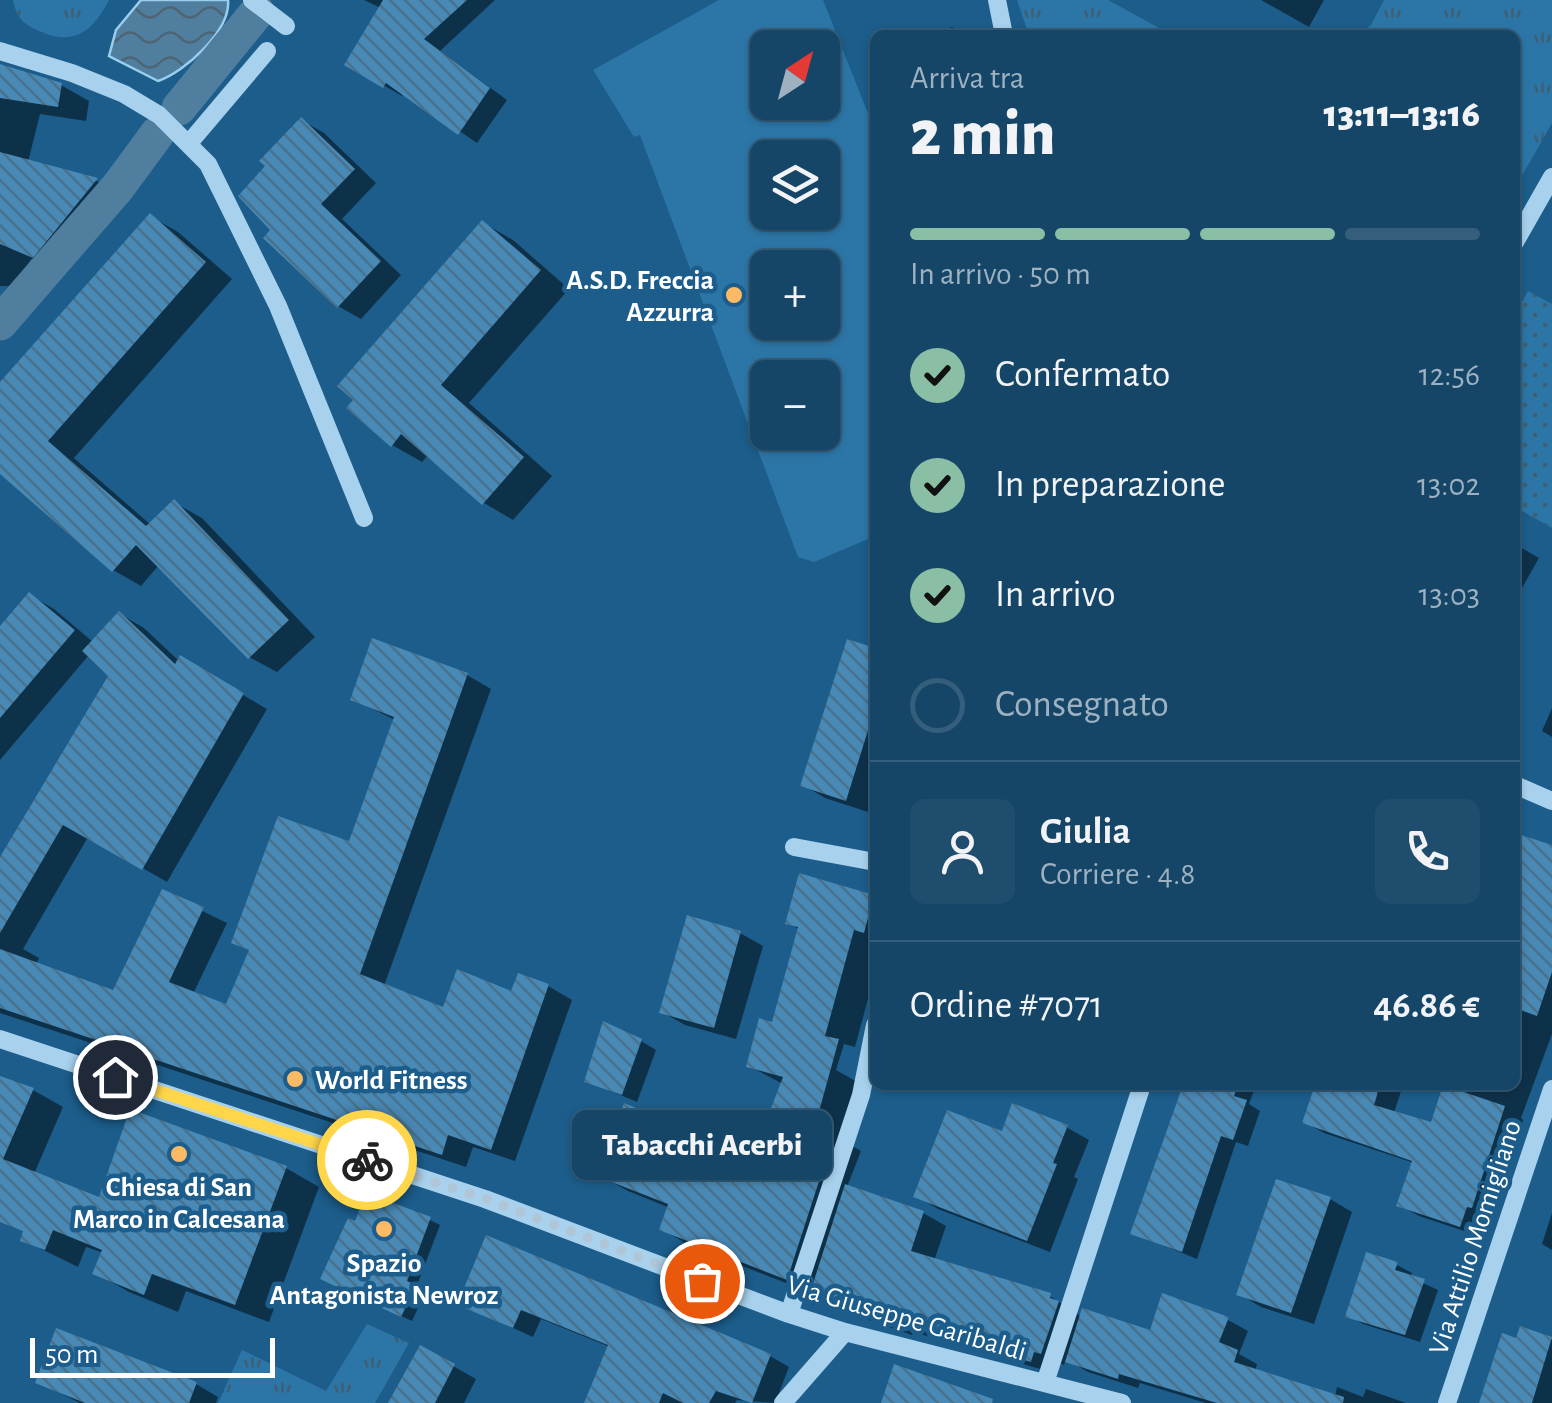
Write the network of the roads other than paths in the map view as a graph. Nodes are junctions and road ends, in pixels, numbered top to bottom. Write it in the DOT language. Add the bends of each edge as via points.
graph roads {
  1 [pos="252,0"];
  2 [pos="997,0"];
  3 [pos="286,26"];
  4 [pos="1003,30"];
  5 [pos="0,51"];
  6 [pos="267,51"];
  7 [pos="185,137"];
  8 [pos="1552,177"];
  9 [pos="1520,233"];
  10 [pos="364,518"];
  11 [pos="1520,787"];
  12 [pos="1552,801"];
  13 [pos="794,847"];
  14 [pos="870,861"];
  15 [pos="0,1039"];
  16 [pos="870,1050"];
  17 [pos="1552,1088"];
  18 [pos="1140,1090"];
  19 [pos="788,1314"];
  20 [pos="844,1332"];
  21 [pos="1045,1383"];
  22 [pos="783,1403"];
  23 [pos="1122,1403"];
  24 [pos="1448,1403"];
  1 -- 3 [label="street"];
  2 -- 4 [label="street"];
  5 -- 7 [label="street" via="140,102"];
  6 -- 7 [label="street"];
  7 -- 10 [label="street" via="208,164 278,306"];
  8 -- 9 [label="street"];
  11 -- 12 [label="street"];
  13 -- 14 [label="street"];
  15 -- 19 [label="street, Via Giuseppe Garibaldi" via="486,1199"];
  16 -- 19 [label="street"];
  17 -- 24 [label="street, Via Attilio Momigliano"];
  18 -- 21 [label="street"];
  19 -- 20 [label="street, Via Giuseppe Garibaldi"];
  20 -- 21 [label="street, Via Giuseppe Garibaldi"];
  20 -- 22 [label="street"];
  21 -- 23 [label="street, Via Giuseppe Garibaldi"];
}
